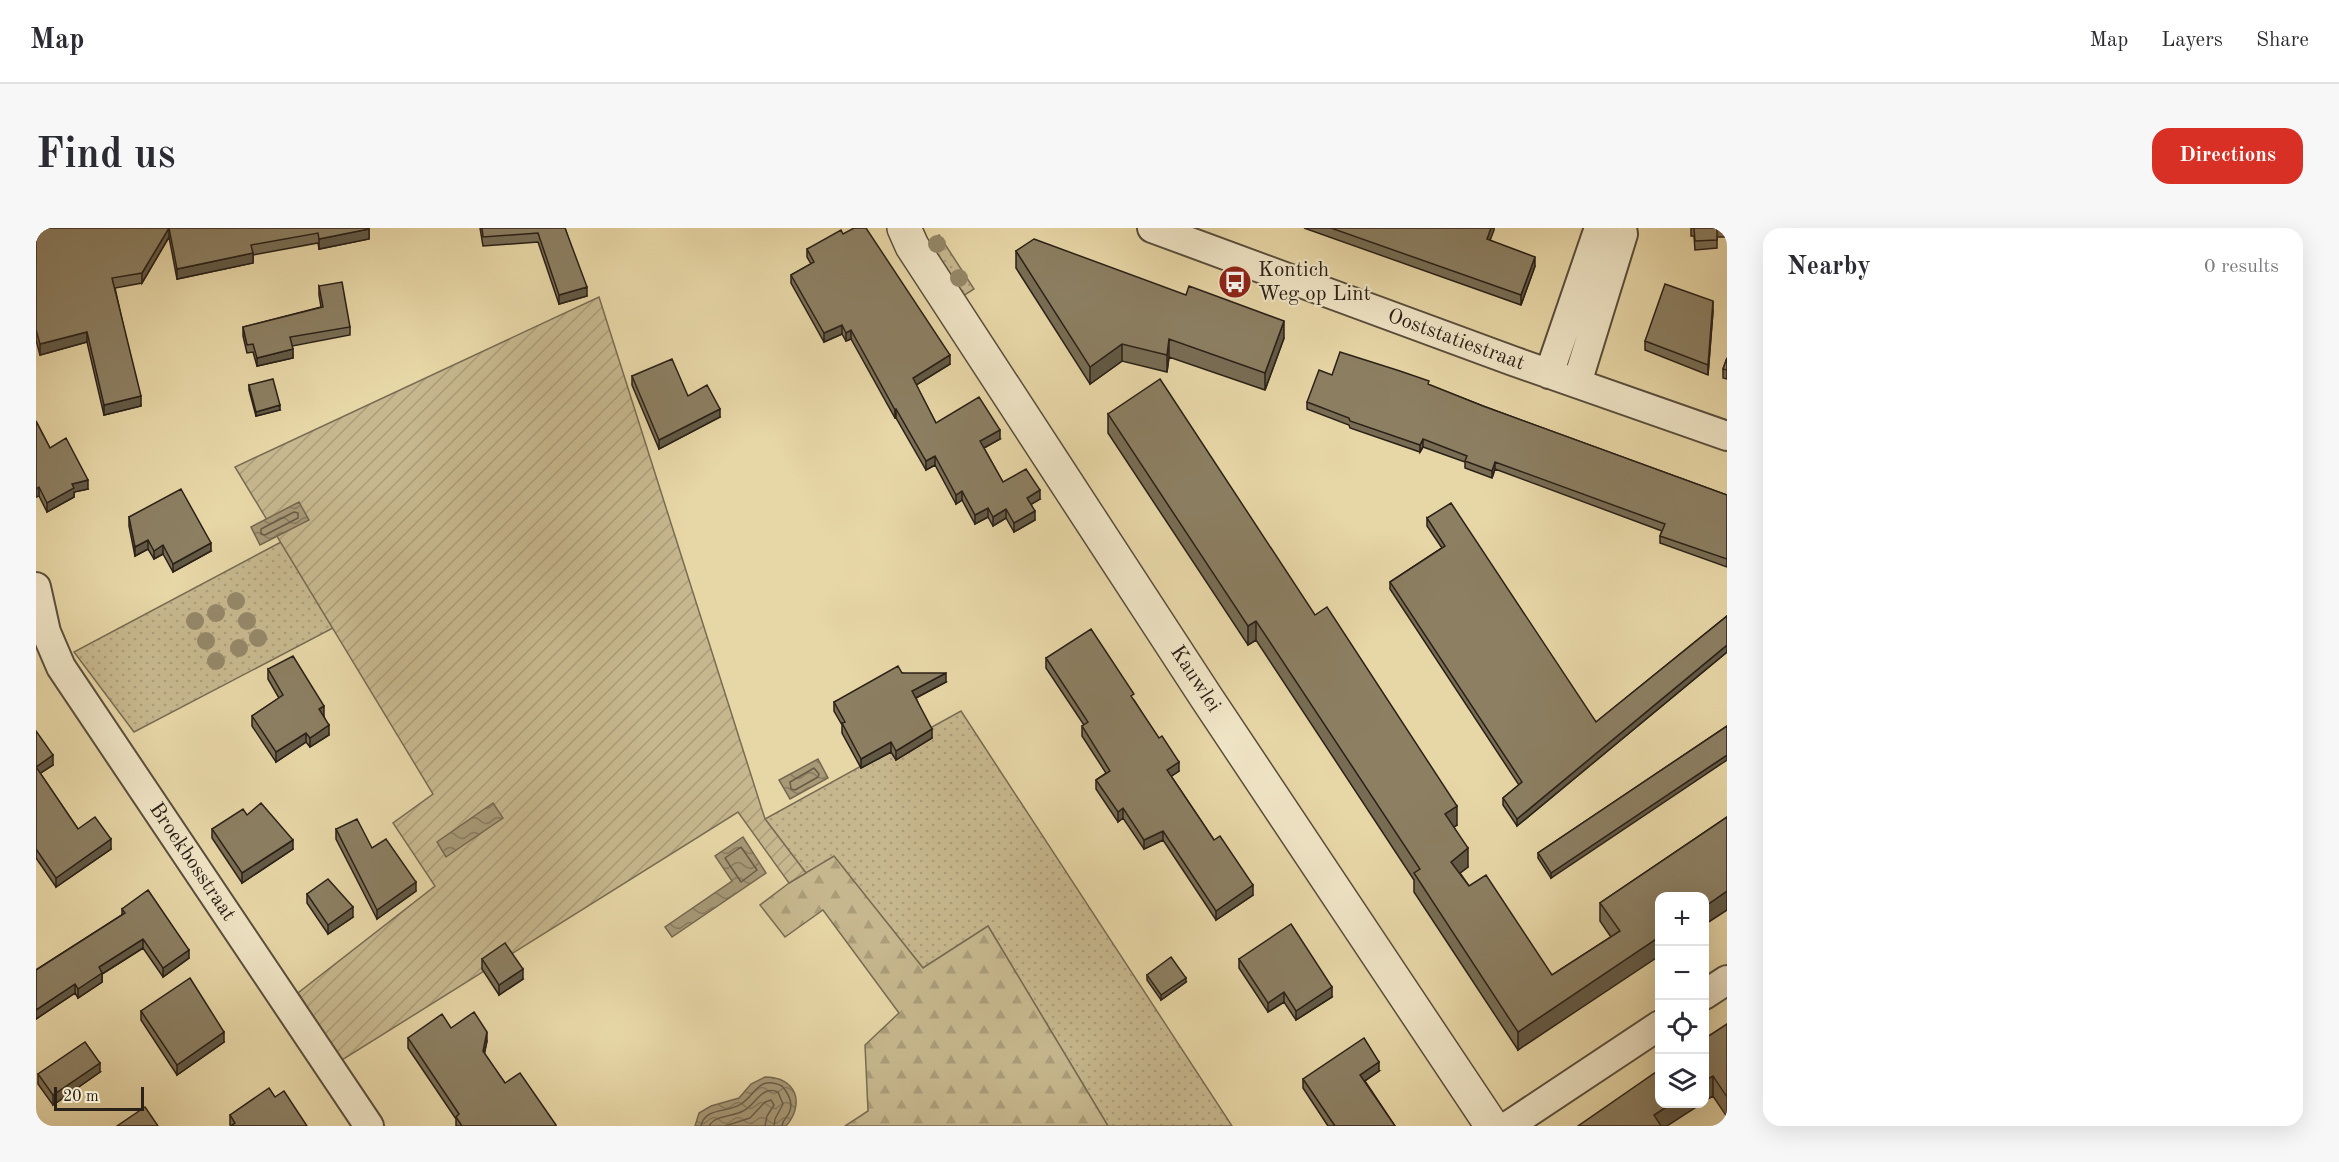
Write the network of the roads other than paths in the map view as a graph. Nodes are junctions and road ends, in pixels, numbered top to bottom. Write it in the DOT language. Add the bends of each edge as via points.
graph roads {
  1 [pos="904,228"];
  2 [pos="1152,228"];
  3 [pos="1599,228"];
  4 [pos="1622,228"];
  5 [pos="1549,374"];
  6 [pos="1577,383"];
  7 [pos="1727,436"];
  8 [pos="36,587"];
  9 [pos="1727,980"];
  10 [pos="1709,992"];
  11 [pos="1655,1028"];
  12 [pos="369,1126"];
  13 [pos="1492,1126"];
  14 [pos="1508,1126"];
  1 -- 13 [label="street, Kauwlei" via="912,246 1193,677"];
  2 -- 5 [label="street, Ooststatiestraat"];
  3 -- 5 [label="street"];
  4 -- 6 [label="street"];
  5 -- 6 [label="street, Ooststatiestraat"];
  6 -- 7 [label="street, Ooststatiestraat"];
  8 -- 12 [label="street, Broekbosstraat" via="46,632 61,667"];
  9 -- 10 [label="street"];
  11 -- 14 [label="street"];
}
